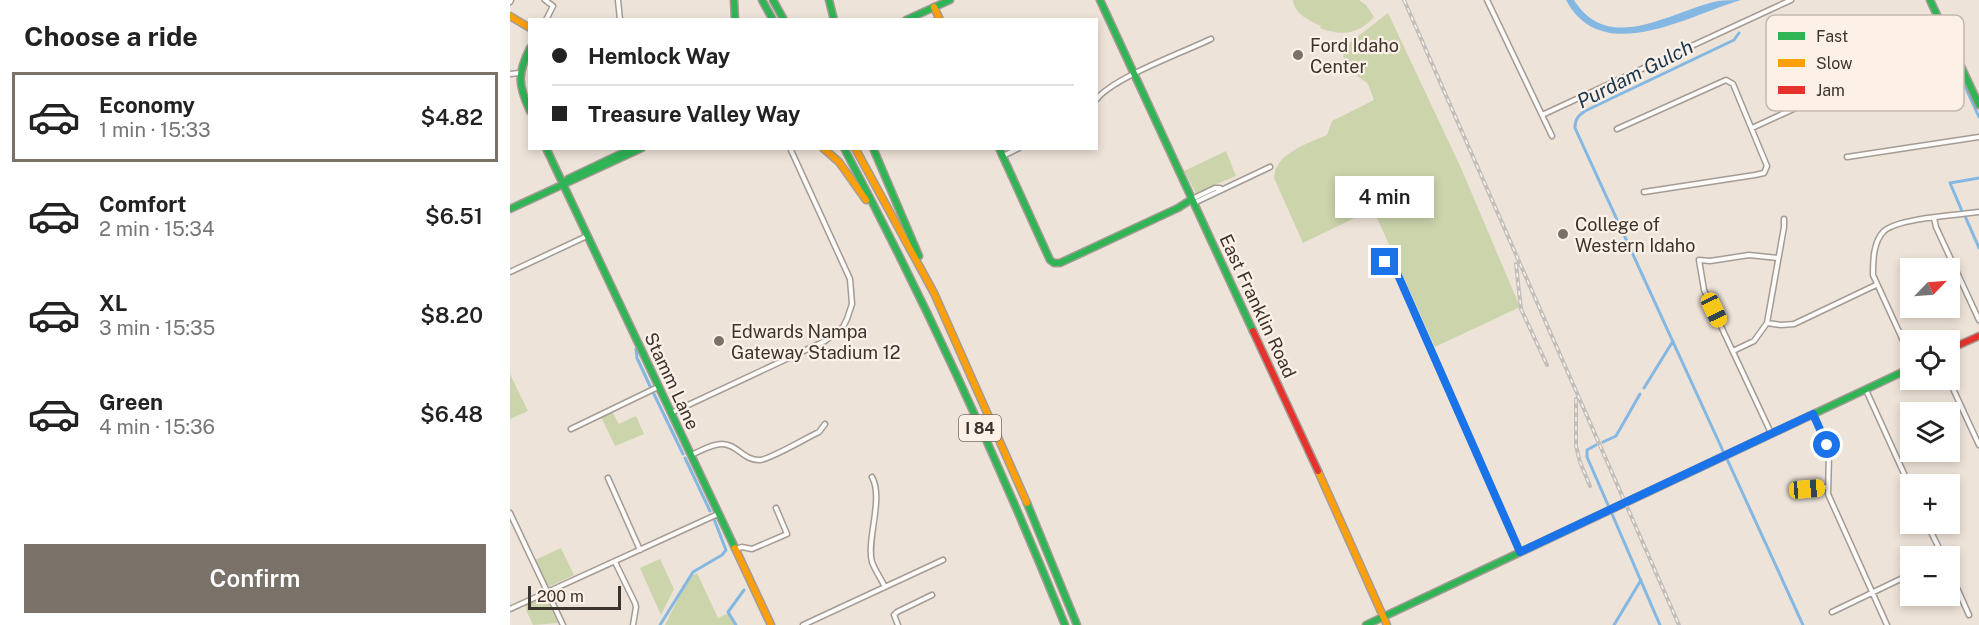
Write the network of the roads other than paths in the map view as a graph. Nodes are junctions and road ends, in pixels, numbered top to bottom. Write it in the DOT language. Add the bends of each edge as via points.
graph roads {
  1 [pos="545,0"];
  2 [pos="618,0"];
  3 [pos="734,0"];
  4 [pos="762,0"];
  5 [pos="773,0"];
  6 [pos="829,0"];
  7 [pos="931,0"];
  8 [pos="950,0"];
  9 [pos="1100,0"];
  10 [pos="1487,0"];
  11 [pos="1791,0"];
  12 [pos="1930,0"];
  13 [pos="934,7"];
  14 [pos="1937,15"];
  15 [pos="510,16"];
  16 [pos="547,18"];
  17 [pos="620,18"];
  18 [pos="735,18"];
  19 [pos="773,18"];
  20 [pos="783,18"];
  21 [pos="834,18"];
  22 [pos="910,18"];
  23 [pos="939,18"];
  24 [pos="528,27"];
  25 [pos="1211,39"];
  26 [pos="528,53"];
  27 [pos="519,73"];
  28 [pos="1964,73"];
  29 [pos="510,74"];
  30 [pos="1135,74"];
  31 [pos="1098,98"];
  32 [pos="1979,105"];
  33 [pos="528,107"];
  34 [pos="1789,111"];
  35 [pos="1542,115"];
  36 [pos="1752,128"];
  37 [pos="1617,129"];
  38 [pos="1552,136"];
  39 [pos="1979,137"];
  40 [pos="547,150"];
  41 [pos="628,150"];
  42 [pos="638,150"];
  43 [pos="791,150"];
  44 [pos="825,150"];
  45 [pos="845,150"];
  46 [pos="856,150"];
  47 [pos="874,150"];
  48 [pos="1000,150"];
  49 [pos="1015,150"];
  50 [pos="1003,156"];
  51 [pos="1846,157"];
  52 [pos="1270,167"];
  53 [pos="563,184"];
  54 [pos="1644,192"];
  55 [pos="1191,201"];
  56 [pos="510,209"];
  57 [pos="1979,212"];
  58 [pos="1934,218"];
  59 [pos="1784,219"];
  60 [pos="890,235"];
  61 [pos="587,236"];
  62 [pos="1778,258"];
  63 [pos="1380,264"];
  64 [pos="510,272"];
  65 [pos="1876,285"];
  66 [pos="934,293"];
  67 [pos="1979,320"];
  68 [pos="1767,323"];
  69 [pos="1900,335"];
  70 [pos="1979,336"];
  71 [pos="1960,345"];
  72 [pos="1733,351"];
  73 [pos="1900,373"];
  74 [pos="658,387"];
  75 [pos="1866,390"];
  76 [pos="1954,390"];
  77 [pos="670,413"];
  78 [pos="1813,414"];
  79 [pos="825,424"];
  80 [pos="571,429"];
  81 [pos="1771,434"];
  82 [pos="1979,445"];
  83 [pos="690,456"];
  84 [pos="1904,474"];
  85 [pos="872,477"];
  86 [pos="608,478"];
  87 [pos="1827,488"];
  88 [pos="1798,490"];
  89 [pos="776,508"];
  90 [pos="510,513"];
  91 [pos="718,514"];
  92 [pos="734,549"];
  93 [pos="640,550"];
  94 [pos="1520,552"];
  95 [pos="943,560"];
  96 [pos="615,562"];
  97 [pos="1900,579"];
  98 [pos="885,587"];
  99 [pos="548,592"];
  100 [pos="1872,592"];
  101 [pos="932,595"];
  102 [pos="1960,595"];
  103 [pos="510,609"];
  104 [pos="1832,612"];
  105 [pos="1969,615"];
  106 [pos="1383,618"];
  107 [pos="563,625"];
  108 [pos="632,625"];
  109 [pos="771,625"];
  110 [pos="803,625"];
  111 [pos="898,625"];
  112 [pos="1065,625"];
  113 [pos="1077,625"];
  114 [pos="1366,625"];
  115 [pos="1387,625"];
  116 [pos="1887,625"];
  1 -- 16 [label="street" via="553,6"];
  2 -- 17 [label="street"];
  3 -- 18 [label="main road"];
  4 -- 19 [label="main road"];
  5 -- 20 [label="main road"];
  6 -- 21 [label="main road"];
  7 -- 13 [label="street"];
  8 -- 13 [label="main road"];
  9 -- 30 [label="main road, East Franklin Road"];
  10 -- 35 [label="street"];
  11 -- 35 [label="street"];
  12 -- 14 [label="main road"];
  13 -- 22 [label="main road"];
  13 -- 23 [label="main road"];
  15 -- 24 [label="main road"];
  25 -- 30 [label="street"];
  26 -- 27 [label="main road"];
  27 -- 29 [label="street"];
  27 -- 33 [label="main road" via="519,89"];
  28 -- 32 [label="main road"];
  30 -- 31 [label="street" via="1110,86"];
  30 -- 55 [label="main road, East Franklin Road"];
  34 -- 36 [label="street"];
  35 -- 38 [label="street"];
  36 -- 37 [label="street" via="1733,84 1726,80"];
  36 -- 54 [label="street" via="1767,166 1764,173"];
  39 -- 51 [label="street"];
  40 -- 53 [label="main road, Stamm Lane"];
  41 -- 53 [label="main road"];
  42 -- 53 [label="main road"];
  43 -- 77 [label="street" via="850,279 852,304 847,319 825,341"];
  44 -- 60 [label="main road" via="843,167"];
  45 -- 60 [label="main road, I 84"];
  46 -- 66 [label="main road, I 84"];
  47 -- 66 [label="main road"];
  48 -- 50 [label="main road"];
  49 -- 50 [label="street"];
  50 -- 55 [label="main road" via="1054,263"];
  52 -- 55 [label="street"];
  53 -- 56 [label="main road"];
  53 -- 61 [label="main road, Stamm Lane"];
  55 -- 106 [label="main road, East Franklin Road"];
  57 -- 58 [label="street"];
  58 -- 65 [label="street" via="1904,222 1883,232 1873,262"];
  58 -- 67 [label="street"];
  59 -- 62 [label="street"];
  60 -- 112 [label="main road, I 84" via="1041,564"];
  61 -- 64 [label="street"];
  61 -- 74 [label="main road, Stamm Lane"];
  62 -- 68 [label="street"];
  62 -- 72 [label="street" via="1749,255 1699,260 1704,290"];
  63 -- 94 [label="street" via="1388,262 1394,266"];
  65 -- 68 [label="street" via="1794,324"];
  65 -- 69 [label="street"];
  66 -- 113 [label="main road, I 84"];
  68 -- 72 [label="street" via="1754,341"];
  70 -- 71 [label="main road"];
  72 -- 81 [label="street"];
  73 -- 75 [label="main road"];
  74 -- 77 [label="main road, Stamm Lane"];
  74 -- 80 [label="street"];
  75 -- 78 [label="main road"];
  75 -- 84 [label="street"];
  76 -- 82 [label="street"];
  77 -- 83 [label="main road, Stamm Lane"];
  78 -- 81 [label="main road"];
  78 -- 87 [label="street" via="1829,454"];
  79 -- 83 [label="street" via="819,432 764,459 749,458 723,444"];
  81 -- 94 [label="main road"];
  83 -- 91 [label="main road, Stamm Lane"];
  85 -- 98 [label="street" via="876,496 872,561"];
  86 -- 93 [label="street"];
  87 -- 88 [label="street"];
  87 -- 100 [label="street"];
  89 -- 92 [label="street" via="787,534 752,549"];
  90 -- 99 [label="street"];
  91 -- 92 [label="main road, Stamm Lane"];
  91 -- 93 [label="street"];
  92 -- 109 [label="main road, Stamm Lane"];
  93 -- 96 [label="street"];
  94 -- 106 [label="main road"];
  95 -- 98 [label="street"];
  96 -- 99 [label="street"];
  96 -- 108 [label="street" via="635,603"];
  97 -- 100 [label="street"];
  98 -- 110 [label="street"];
  99 -- 103 [label="street"];
  99 -- 107 [label="street"];
  100 -- 104 [label="street"];
  100 -- 116 [label="street"];
  101 -- 111 [label="street" via="897,612 894,615"];
  102 -- 105 [label="street"];
  106 -- 114 [label="main road"];
  106 -- 115 [label="main road, East Franklin Road"];
}
